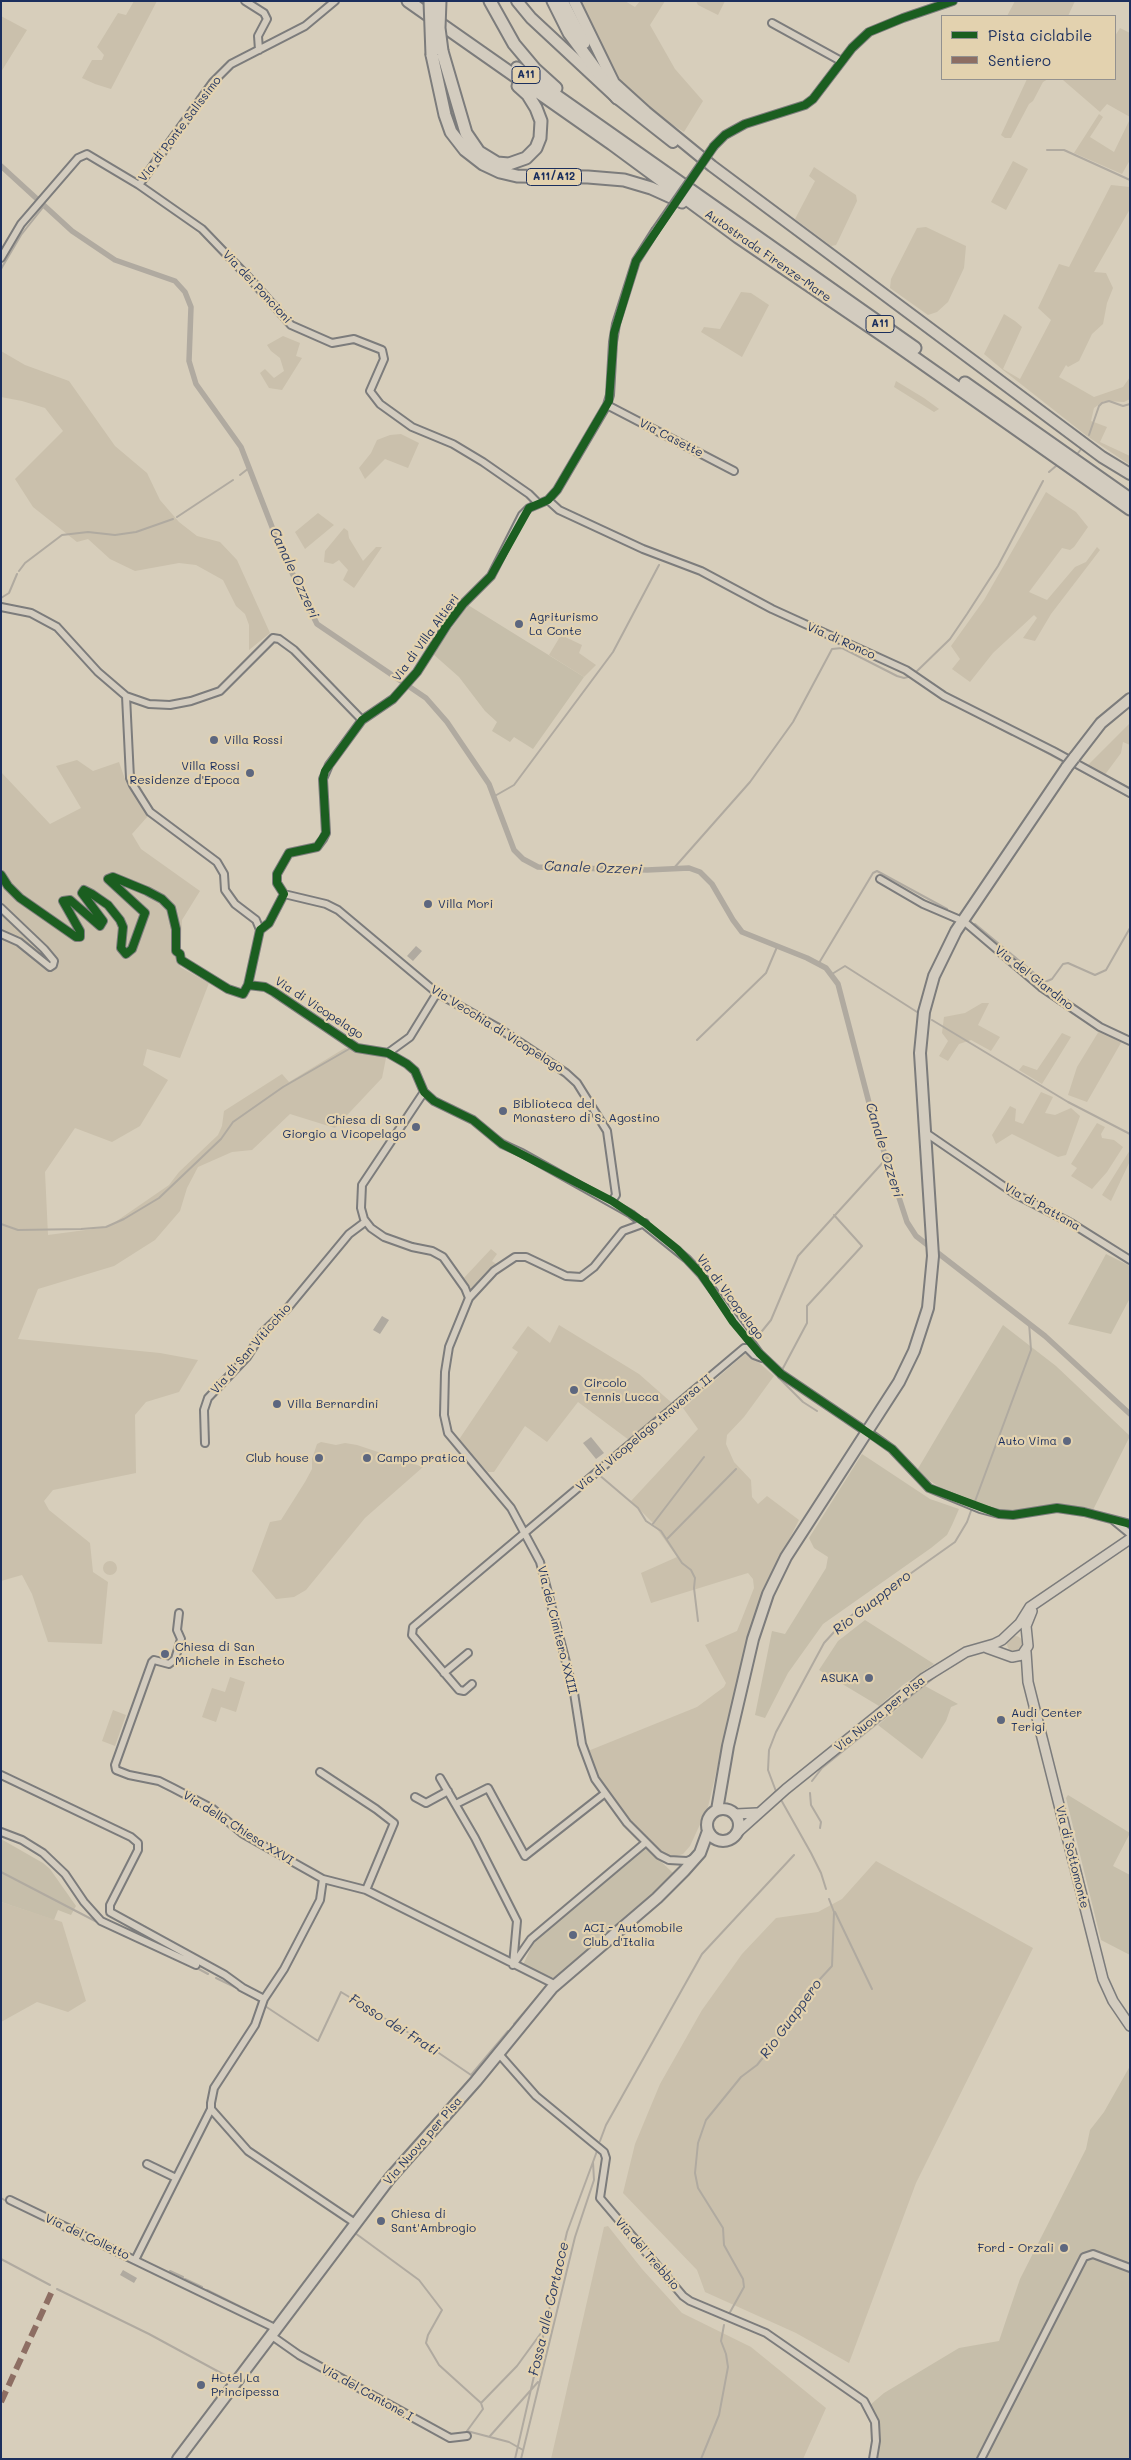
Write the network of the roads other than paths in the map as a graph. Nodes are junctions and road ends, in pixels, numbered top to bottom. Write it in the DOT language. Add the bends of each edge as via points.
graph roads {
  1 [pos="245,1"];
  2 [pos="335,1"];
  3 [pos="408,1"];
  4 [pos="422,1"];
  5 [pos="430,1"];
  6 [pos="440,1"];
  7 [pos="490,1"];
  8 [pos="517,1"];
  9 [pos="562,1"];
  10 [pos="574,1"];
  11 [pos="953,1"];
  12 [pos="553,2"];
  13 [pos="772,23"];
  14 [pos="463,40"];
  15 [pos="259,50"];
  16 [pos="437,53"];
  17 [pos="842,61"];
  18 [pos="614,82"];
  19 [pos="617,98"];
  20 [pos="631,148"];
  21 [pos="712,166"];
  22 [pos="139,185"];
  23 [pos="738,237"];
  24 [pos="1,258"];
  25 [pos="607,405"];
  26 [pos="1062,451"];
  27 [pos="734,471"];
  28 [pos="1130,474"];
  29 [pos="1130,493"];
  30 [pos="1130,499"];
  31 [pos="548,500"];
  32 [pos="538,503"];
  33 [pos="1130,509"];
  34 [pos="1,606"];
  35 [pos="126,696"];
  36 [pos="1130,699"];
  37 [pos="362,720"];
  38 [pos="1130,793"];
  39 [pos="1,875"];
  40 [pos="880,879"];
  41 [pos="284,894"];
  42 [pos="1,908"];
  43 [pos="958,918"];
  44 [pos="967,924"];
  45 [pos="260,930"];
  46 [pos="1,934"];
  47 [pos="248,985"];
  48 [pos="437,993"];
  49 [pos="1130,1041"];
  50 [pos="388,1053"];
  51 [pos="424,1092"];
  52 [pos="929,1135"];
  53 [pos="613,1199"];
  54 [pos="365,1222"];
  55 [pos="645,1223"];
  56 [pos="1130,1260"];
  57 [pos="468,1298"];
  58 [pos="764,1358"];
  59 [pos="861,1428"];
  60 [pos="870,1434"];
  61 [pos="205,1444"];
  62 [pos="1112,1519"];
  63 [pos="1130,1524"];
  64 [pos="1122,1528"];
  65 [pos="525,1533"];
  66 [pos="1130,1534"];
  67 [pos="1130,1539"];
  68 [pos="1119,1546"];
  69 [pos="1041,1600"];
  70 [pos="179,1613"];
  71 [pos="1012,1631"];
  72 [pos="1027,1638"];
  73 [pos="1002,1640"];
  74 [pos="982,1647"];
  75 [pos="1026,1652"];
  76 [pos="468,1653"];
  77 [pos="1009,1656"];
  78 [pos="444,1672"];
  79 [pos="1028,1682"];
  80 [pos="472,1684"];
  81 [pos="320,1772"];
  82 [pos="1,1774"];
  83 [pos="440,1778"];
  84 [pos="722,1783"];
  85 [pos="448,1791"];
  86 [pos="604,1794"];
  87 [pos="416,1797"];
  88 [pos="456,1804"];
  89 [pos="717,1810"];
  90 [pos="733,1812"];
  91 [pos="760,1812"];
  92 [pos="708,1831"];
  93 [pos="1,1832"];
  94 [pos="738,1832"];
  95 [pos="722,1841"];
  96 [pos="645,1843"];
  97 [pos="698,1856"];
  98 [pos="324,1879"];
  99 [pos="366,1890"];
  100 [pos="513,1965"];
  101 [pos="556,1985"];
  102 [pos="243,1988"];
  103 [pos="264,1999"];
  104 [pos="1130,2026"];
  105 [pos="498,2054"];
  106 [pos="211,2109"];
  107 [pos="146,2164"];
  108 [pos="176,2178"];
  109 [pos="10,2200"];
  110 [pos="355,2223"];
  111 [pos="135,2260"];
  112 [pos="1130,2268"];
  113 [pos="274,2332"];
  114 [pos="467,2436"];
  115 [pos="178,2459"];
  116 [pos="873,2459"];
  117 [pos="981,2459"];
  1 -- 15 [label="street" via="267,19 258,36"];
  2 -- 15 [label="street, Via di Ponte Salissimo" via="305,26"];
  3 -- 14 [label="highway, Autostrada Firenze-Mare / A11"];
  4 -- 20 [label="highway, Autostrada Firenze-Mare / A11"];
  5 -- 16 [label="highway, A11/A12, bridge"];
  6 -- 16 [label="highway, bridge"];
  7 -- 20 [label="highway" via="509,36 535,69"];
  8 -- 19 [label="main road"];
  9 -- 18 [label="highway" via="592,54"];
  10 -- 18 [label="main road"];
  11 -- 17 [label="street" via="869,32"];
  12 -- 19 [label="highway" via="569,33"];
  13 -- 17 [label="street"];
  14 -- 16 [label="highway" via="525,92 536,108 541,121 540,138 533,152 520,162 497,163 474,147"];
  14 -- 23 [label="highway, Autostrada Firenze-Mare / A11"];
  15 -- 22 [label="street, Via di Ponte Salissimo" via="231,64 213,82"];
  16 -- 23 [label="highway, A11/A12" via="444,115 451,132 465,150 483,164 517,176 607,178 636,183 682,202"];
  17 -- 25 [label="street, bridge" via="817,95 805,105 745,124 725,135 655,231 633,267 616,324"];
  18 -- 21 [label="main road"];
  19 -- 21 [label="main road" via="660,133"];
  20 -- 26 [label="highway, Autostrada Firenze-Mare / A11"];
  21 -- 28 [label="main road" via="1102,457"];
  22 -- 24 [label="street, Via di Ponte Salissimo" via="87,154 78,158 21,224"];
  22 -- 32 [label="street, Via dei Poncioni" via="202,229 290,325 332,343 354,339 382,350 384,359 370,391 380,404 412,427 453,444 483,462"];
  23 -- 33 [label="highway, Autostrada Firenze-Mare / A11"];
  25 -- 27 [label="street, Via Casette"];
  25 -- 31 [label="street"];
  26 -- 29 [label="highway"];
  26 -- 30 [label="highway, Autostrada Firenze-Mare / A11"];
  31 -- 32 [label="street, Via di Villa Altieri"];
  31 -- 38 [label="street, Via di Ronco" via="559,510 643,549 702,571 772,609 906,670 944,696"];
  32 -- 37 [label="street, Via di Villa Altieri" via="522,515 490,576 447,625 417,672 397,695"];
  34 -- 35 [label="street" via="31,613 57,627 98,672"];
  35 -- 37 [label="street" via="149,704 170,705 220,691 273,638 287,644"];
  35 -- 45 [label="street" via="133,785 150,812 217,862 224,874 225,890 235,904 256,920"];
  36 -- 84 [label="main road, bridge" via="1101,723 1067,767 956,931 929,992 922,1022 920,1068 931,1217 932,1272 926,1316 905,1372 786,1557 768,1594 753,1639"];
  37 -- 41 [label="street, Via di Villa Altieri" via="325,771 326,833 323,839 317,847 289,853 277,874 277,883"];
  39 -- 47 [label="street, Via di Vicopelago" via="20,898 76,937 80,937 80,931 63,901 70,900 100,926 103,921 82,893 84,890 92,894 108,905 120,920 123,926 121,948 126,954 132,949 145,913 108,879 113,877 147,891 171,908 176,929 176,951 181,960 228,989 243,994"];
  40 -- 43 [label="street" via="923,904"];
  41 -- 45 [label="street" via="269,923"];
  41 -- 48 [label="street, Via Vecchia di Vicopelago" via="338,910"];
  42 -- 46 [label="street" via="44,949 54,961 53,965 50,967 19,942"];
  44 -- 49 [label="street, Via del Giardino" via="1042,987 1100,1027"];
  45 -- 47 [label="street"];
  47 -- 50 [label="street, Via di Vicopelago" via="274,992 357,1048"];
  48 -- 50 [label="street" via="410,1037"];
  48 -- 53 [label="street, Via Vecchia di Vicopelago" via="527,1046 577,1083 607,1131 611,1147"];
  50 -- 51 [label="street, Via di Vicopelago" via="415,1071"];
  51 -- 53 [label="street, Via di Vicopelago" via="434,1101 472,1120 502,1144"];
  51 -- 54 [label="street" via="362,1185 361,1208"];
  52 -- 56 [label="street, Via di Pattana" via="1015,1194 1071,1223"];
  53 -- 55 [label="street, Via di Vicopelago"];
  54 -- 57 [label="street" via="384,1237 432,1250 444,1257"];
  54 -- 61 [label="street, Via di San Viticchio" via="349,1234 286,1310 263,1332 247,1357 208,1398 204,1410"];
  55 -- 57 [label="street" via="623,1231 594,1267 581,1277 566,1276 526,1257 515,1257 494,1271"];
  55 -- 58 [label="street, Via di Vicopelago" via="701,1274 733,1322"];
  57 -- 65 [label="street, Via del Cimitero XXIII" via="449,1347 443,1401 446,1424 452,1440 510,1508"];
  58 -- 59 [label="street, Via di Vicopelago" via="799,1387"];
  58 -- 65 [label="street, Via di Vicopelago traversa II" via="754,1356 744,1348"];
  60 -- 62 [label="street" via="892,1449 929,1488 980,1509 1013,1515 1056,1508"];
  62 -- 63 [label="street"];
  62 -- 64 [label="street"];
  64 -- 66 [label="street"];
  64 -- 68 [label="street"];
  65 -- 78 [label="street" via="413,1627 412,1635"];
  65 -- 86 [label="street, Via del Cimitero XXIII" via="540,1562 574,1693 582,1744 595,1780"];
  67 -- 68 [label="main road"];
  68 -- 69 [label="main road"];
  69 -- 71 [label="main road" via="1030,1607"];
  69 -- 72 [label="main road" via="1028,1618"];
  70 -- 98 [label="street, Via della Chiesa XXVI" via="177,1630 181,1639 175,1659 169,1664 152,1662 116,1770 173,1788 213,1809 243,1834"];
  71 -- 72 [label="main road" via="1019,1631"];
  71 -- 73 [label="main road"];
  72 -- 75 [label="main road"];
  73 -- 74 [label="main road, Via Nuova per Pisa"];
  73 -- 77 [label="main road" via="1002,1648"];
  74 -- 77 [label="main road"];
  74 -- 91 [label="main road, Via Nuova per Pisa" via="959,1655 924,1678"];
  75 -- 77 [label="main road" via="1019,1657"];
  75 -- 79 [label="main road"];
  76 -- 78 [label="street"];
  77 -- 79 [label="main road" via="1021,1666"];
  78 -- 80 [label="street" via="462,1691"];
  79 -- 104 [label="main road, Via di Sottomonte" via="1103,1979"];
  81 -- 99 [label="street" via="394,1823"];
  82 -- 102 [label="street" via="138,1843 138,1850 110,1905 110,1912"];
  83 -- 85 [label="street"];
  84 -- 89 [label="main road"];
  84 -- 90 [label="main road" via="724,1797"];
  85 -- 87 [label="street" via="426,1803"];
  85 -- 88 [label="street"];
  86 -- 88 [label="street" via="525,1856 488,1788"];
  86 -- 96 [label="street, Via del Cimitero XXIII"];
  88 -- 100 [label="street" via="517,1921"];
  89 -- 90 [label="main road"];
  89 -- 92 [label="main road" via="708,1820"];
  90 -- 91 [label="main road"];
  90 -- 94 [label="main road" via="740,1824"];
  91 -- 94 [label="main road"];
  92 -- 95 [label="main road"];
  92 -- 97 [label="main road"];
  93 -- 102 [label="street" via="43,1853 65,1874 101,1921"];
  94 -- 95 [label="main road" via="731,1839"];
  95 -- 97 [label="main road"];
  96 -- 97 [label="street, Via del Cimitero XXIII" via="669,1860 687,1861"];
  96 -- 100 [label="street" via="531,1939"];
  97 -- 101 [label="main road, Via Nuova per Pisa" via="657,1898"];
  98 -- 99 [label="street, Via della Chiesa XXVI"];
  98 -- 103 [label="street, Via del Colletto" via="320,1900 284,1969"];
  99 -- 100 [label="street, Via della Chiesa XXVI"];
  100 -- 101 [label="street, Via della Chiesa XXVI"];
  101 -- 105 [label="main road, Via Nuova per Pisa"];
  102 -- 103 [label="street"];
  103 -- 106 [label="street, Via del Colletto" via="255,2024 214,2088"];
  105 -- 110 [label="main road, Via Nuova per Pisa"];
  105 -- 116 [label="street, Via del Trebbio" via="536,2096 604,2152 606,2158 600,2198 683,2296 766,2333 864,2401 875,2422"];
  106 -- 108 [label="street, Via del Colletto"];
  106 -- 110 [label="street" via="248,2151"];
  107 -- 108 [label="street"];
  108 -- 111 [label="street, Via del Colletto"];
  109 -- 111 [label="street, Via del Colletto"];
  110 -- 113 [label="main road, Via Nuova per Pisa"];
  111 -- 113 [label="street, Via del Cantone I"];
  112 -- 117 [label="street" via="1093,2254 1084,2257"];
  113 -- 114 [label="street, Via del Cantone I" via="299,2355 450,2438"];
  113 -- 115 [label="main road, Via Nuova per Pisa"];
}
